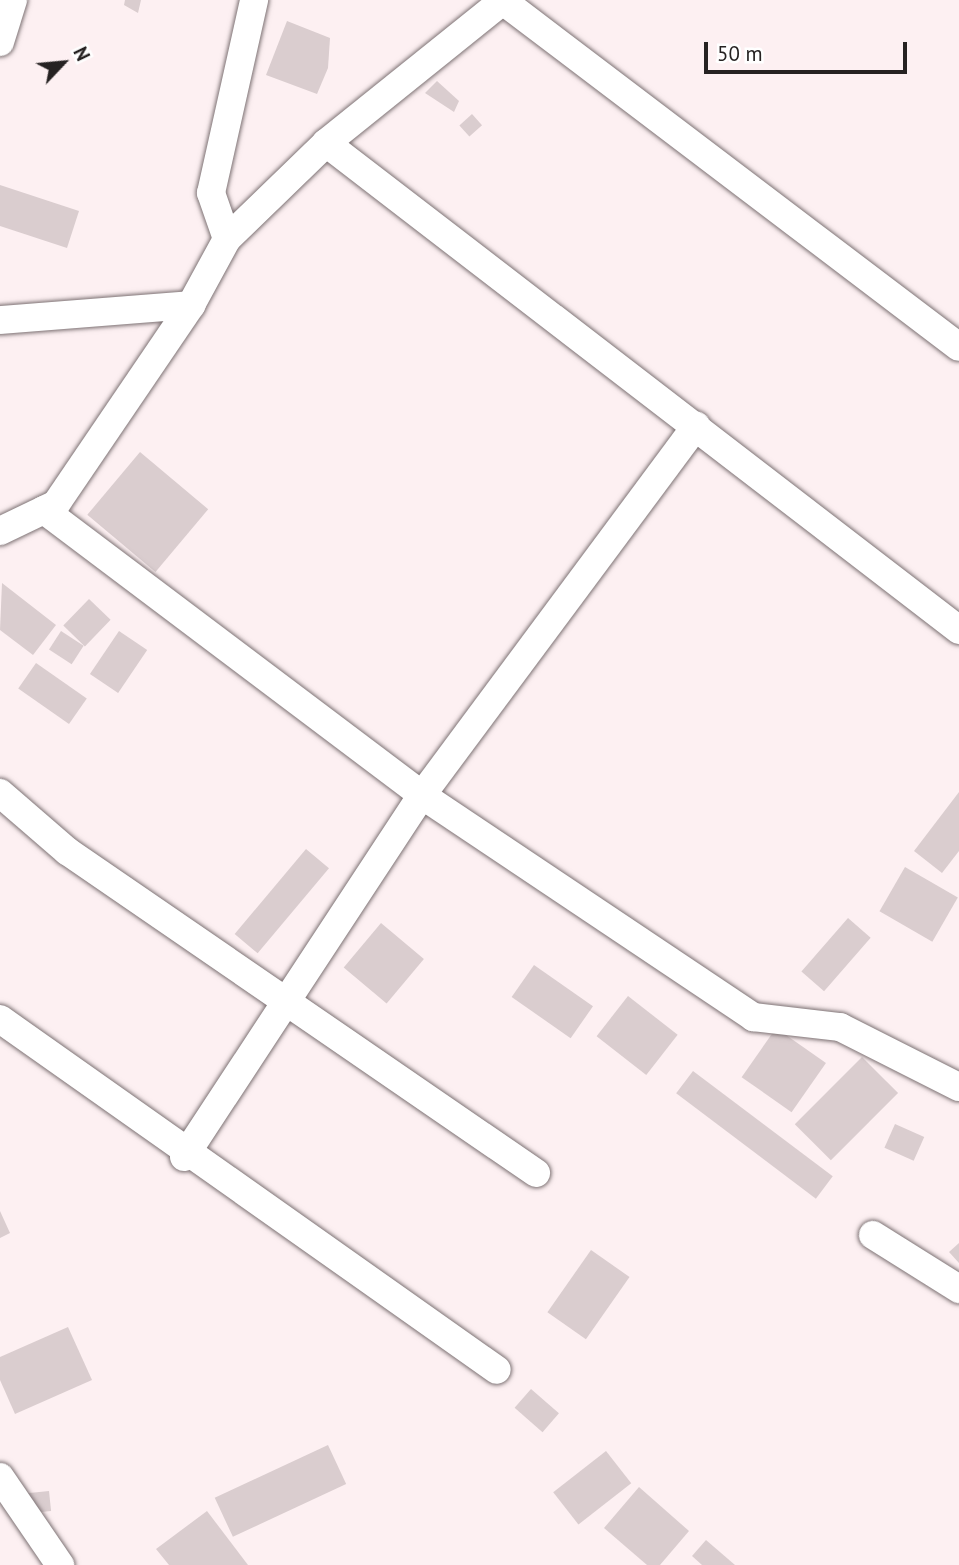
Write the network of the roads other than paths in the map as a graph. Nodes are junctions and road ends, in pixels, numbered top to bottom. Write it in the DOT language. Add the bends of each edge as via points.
graph roads {
  1 [pos="13,0"];
  2 [pos="254,0"];
  3 [pos="503,0"];
  4 [pos="0,42"];
  5 [pos="326,143"];
  6 [pos="227,239"];
  7 [pos="191,305"];
  8 [pos="0,320"];
  9 [pos="959,347"];
  10 [pos="696,426"];
  11 [pos="44,510"];
  12 [pos="0,531"];
  13 [pos="959,630"];
  14 [pos="0,793"];
  15 [pos="422,795"];
  16 [pos="285,999"];
  17 [pos="0,1019"];
  18 [pos="959,1087"];
  19 [pos="186,1154"];
  20 [pos="536,1173"];
  21 [pos="873,1235"];
  22 [pos="959,1289"];
  23 [pos="497,1370"];
  24 [pos="0,1477"];
  25 [pos="60,1565"];
  1 -- 4 [label="street"];
  2 -- 6 [label="street" via="211,193"];
  3 -- 5 [label="street"];
  3 -- 9 [label="street"];
  5 -- 6 [label="street"];
  5 -- 10 [label="street"];
  6 -- 7 [label="street"];
  7 -- 8 [label="street"];
  7 -- 11 [label="street" via="56,504"];
  10 -- 13 [label="street"];
  10 -- 15 [label="street"];
  11 -- 12 [label="street"];
  11 -- 15 [label="street"];
  14 -- 16 [label="street" via="68,851"];
  15 -- 16 [label="street"];
  15 -- 18 [label="street" via="753,1017 840,1027"];
  16 -- 19 [label="street"];
  16 -- 20 [label="street"];
  17 -- 19 [label="street"];
  19 -- 23 [label="street"];
  21 -- 22 [label="street"];
  24 -- 25 [label="street"];
}
